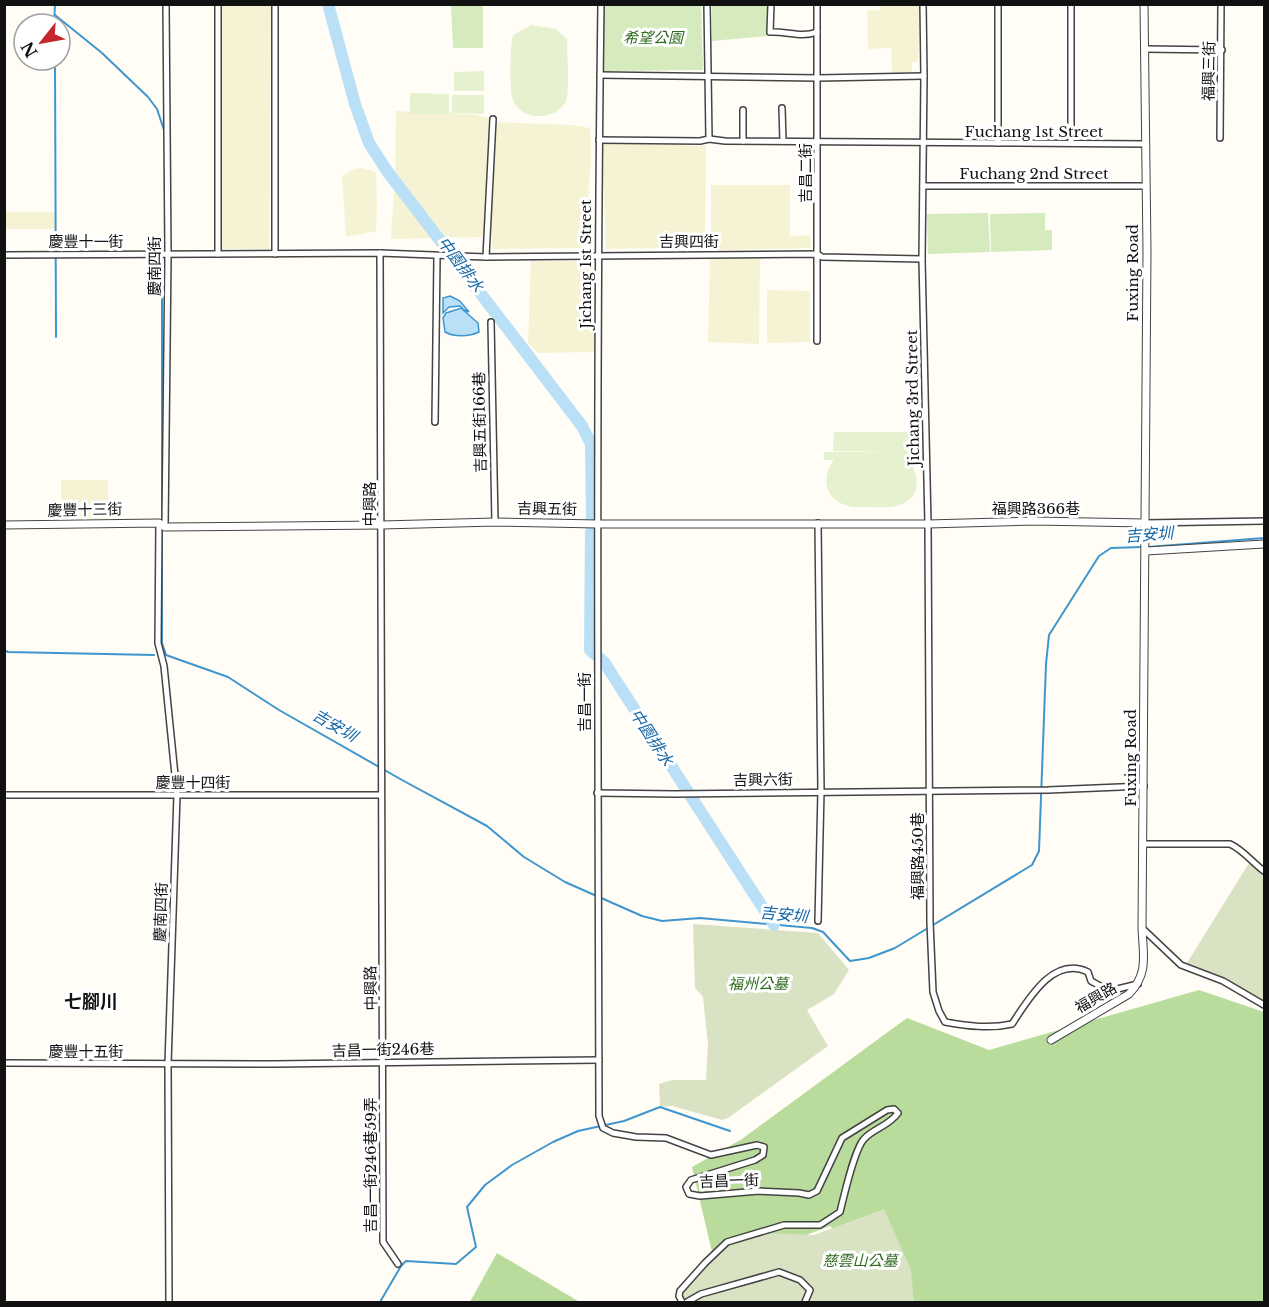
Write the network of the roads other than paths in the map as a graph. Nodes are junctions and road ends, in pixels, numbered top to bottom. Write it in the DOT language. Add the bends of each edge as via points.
graph roads {
  1 [pos="166,4"];
  2 [pos="218,4"];
  3 [pos="275,4"];
  4 [pos="601,4"];
  5 [pos="707,4"];
  6 [pos="771,4"];
  7 [pos="817,4"];
  8 [pos="923,4"];
  9 [pos="998,4"];
  10 [pos="1071,4"];
  11 [pos="1144,4"];
  12 [pos="1221,4"];
  13 [pos="817,32"];
  14 [pos="1145,49"];
  15 [pos="1222,50"];
  16 [pos="600,75"];
  17 [pos="709,76"];
  18 [pos="924,76"];
  19 [pos="818,78"];
  20 [pos="783,108"];
  21 [pos="743,110"];
  22 [pos="493,119"];
  23 [pos="1220,138"];
  24 [pos="709,139"];
  25 [pos="598,140"];
  26 [pos="743,141"];
  27 [pos="783,141"];
  28 [pos="818,141"];
  29 [pos="922,143"];
  30 [pos="998,143"];
  31 [pos="1071,143"];
  32 [pos="1146,144"];
  33 [pos="924,186"];
  34 [pos="1145,186"];
  35 [pos="380,253"];
  36 [pos="218,254"];
  37 [pos="275,254"];
  38 [pos="817,254"];
  39 [pos="4,255"];
  40 [pos="168,255"];
  41 [pos="598,255"];
  42 [pos="434,256"];
  43 [pos="486,257"];
  44 [pos="922,259"];
  45 [pos="491,322"];
  46 [pos="817,341"];
  47 [pos="435,422"];
  48 [pos="1264,521"];
  49 [pos="495,522"];
  50 [pos="818,523"];
  51 [pos="1145,523"];
  52 [pos="598,524"];
  53 [pos="928,524"];
  54 [pos="4,525"];
  55 [pos="162,525"];
  56 [pos="382,525"];
  57 [pos="1264,544"];
  58 [pos="1146,547"];
  59 [pos="1144,786"];
  60 [pos="930,790"];
  61 [pos="821,791"];
  62 [pos="597,793"];
  63 [pos="4,795"];
  64 [pos="177,795"];
  65 [pos="381,795"];
  66 [pos="1144,844"];
  67 [pos="1264,871"];
  68 [pos="818,921"];
  69 [pos="1142,928"];
  70 [pos="1138,984"];
  71 [pos="1264,1005"];
  72 [pos="1051,1040"];
  73 [pos="599,1060"];
  74 [pos="384,1062"];
  75 [pos="4,1063"];
  76 [pos="168,1064"];
  77 [pos="399,1264"];
  78 [pos="169,1302"];
  79 [pos="682,1302"];
  80 [pos="687,1302"];
  81 [pos="805,1302"];
  1 -- 40 [label="street, 慶南四街"];
  2 -- 36 [label="street"];
  3 -- 37 [label="street"];
  4 -- 16 [label="street, Jichang 1st Street"];
  5 -- 17 [label="street"];
  6 -- 13 [label="street" via="770,32"];
  7 -- 13 [label="street, 吉昌二街"];
  8 -- 18 [label="street, Jichang 3rd Street"];
  9 -- 30 [label="street"];
  10 -- 31 [label="street"];
  11 -- 14 [label="street, Fuxing Road"];
  12 -- 15 [label="street, 福興三街"];
  13 -- 19 [label="street, 吉昌二街"];
  14 -- 15 [label="street"];
  14 -- 32 [label="street, Fuxing Road"];
  15 -- 23 [label="street, 福興三街"];
  16 -- 17 [label="street"];
  16 -- 25 [label="street, Jichang 1st Street"];
  17 -- 19 [label="street"];
  17 -- 24 [label="street"];
  18 -- 19 [label="street"];
  18 -- 29 [label="street, Jichang 3rd Street"];
  19 -- 28 [label="street, 吉昌二街"];
  20 -- 27 [label="street"];
  21 -- 26 [label="street"];
  22 -- 43 [label="street"];
  24 -- 25 [label="street, Fuchang 1st Street"];
  24 -- 26 [label="street, Fuchang 1st Street"];
  25 -- 41 [label="street, Jichang 1st Street"];
  26 -- 27 [label="street, Fuchang 1st Street"];
  27 -- 28 [label="street, Fuchang 1st Street"];
  28 -- 29 [label="street, Fuchang 1st Street"];
  28 -- 38 [label="street, 吉昌二街"];
  29 -- 30 [label="street, Fuchang 1st Street"];
  29 -- 33 [label="street, Jichang 3rd Street"];
  30 -- 31 [label="street, Fuchang 1st Street"];
  31 -- 32 [label="street, Fuchang 1st Street"];
  32 -- 34 [label="street, Fuxing Road"];
  33 -- 34 [label="street, Fuchang 2nd Street"];
  33 -- 44 [label="street, Jichang 3rd Street"];
  34 -- 51 [label="street, Fuxing Road"];
  35 -- 37 [label="street"];
  35 -- 42 [label="street"];
  35 -- 56 [label="street, 中興路"];
  36 -- 37 [label="street"];
  36 -- 40 [label="street"];
  38 -- 41 [label="street, 吉興四街"];
  38 -- 44 [label="street, 吉興四街"];
  38 -- 46 [label="street, 吉昌二街"];
  39 -- 40 [label="street, 慶豐十一街"];
  40 -- 55 [label="street, 慶南四街"];
  41 -- 43 [label="street, 吉興四街"];
  41 -- 52 [label="street, Jichang 1st Street"];
  42 -- 43 [label="street, 吉興四街"];
  42 -- 47 [label="street"];
  44 -- 53 [label="street, Jichang 3rd Street"];
  45 -- 49 [label="street, 吉興五街166巷"];
  48 -- 51 [label="street"];
  49 -- 52 [label="street, 吉興五街"];
  49 -- 56 [label="street, 吉興五街"];
  50 -- 52 [label="street, 吉興五街"];
  50 -- 53 [label="street, 吉興五街"];
  50 -- 61 [label="street"];
  51 -- 53 [label="street, 福興路366巷"];
  51 -- 58 [label="street, Fuxing Road"];
  52 -- 62 [label="street, 吉昌一街"];
  53 -- 60 [label="street, Jichang 3rd Street"];
  54 -- 55 [label="street, 慶豐十三街"];
  55 -- 56 [label="street, 吉興五街"];
  55 -- 64 [label="street, 慶南四街" via="158,643 164,666"];
  56 -- 65 [label="street, 中興路"];
  57 -- 58 [label="street"];
  58 -- 59 [label="street, Fuxing Road"];
  59 -- 60 [label="street, 吉興六街"];
  59 -- 66 [label="street, Fuxing Road"];
  60 -- 61 [label="street, 吉興六街"];
  60 -- 70 [label="street, 福興路450巷" via="933,992 945,1022 993,1028 1012,1024 1044,980 1079,968 1088,972 1091,981 1109,991"];
  61 -- 62 [label="street, 吉興六街"];
  61 -- 68 [label="street"];
  62 -- 73 [label="street, 吉昌一街"];
  63 -- 64 [label="street, 慶豐十四街"];
  64 -- 65 [label="street, 慶豐十四街"];
  64 -- 76 [label="street, 慶南四街"];
  65 -- 74 [label="street, 中興路"];
  66 -- 67 [label="street" via="1230,844"];
  66 -- 69 [label="street, Fuxing Road"];
  69 -- 70 [label="street, 福興路" via="1144,969"];
  69 -- 71 [label="street" via="1181,965 1222,981"];
  70 -- 72 [label="street, 福興路" via="1117,1003"];
  73 -- 74 [label="street, 吉昌一街246巷"];
  73 -- 79 [label="street, 吉昌一街" via="599,1116 603,1128 636,1137 666,1137 711,1155 757,1145 764,1147 763,1155 755,1160 691,1180 686,1187 689,1194 700,1196 759,1191 809,1195 817,1191 842,1138 887,1110 898,1113 864,1140 840,1212 820,1225 784,1225 727,1242 680,1291"];
  74 -- 76 [label="street, 吉昌一街246巷"];
  74 -- 77 [label="street, 吉昌一街246巷59弄" via="383,1242"];
  75 -- 76 [label="street, 慶豐十五街"];
  76 -- 78 [label="street, 慶南四街"];
  80 -- 81 [label="street" via="700,1294 779,1272 800,1280 810,1290"];
}
